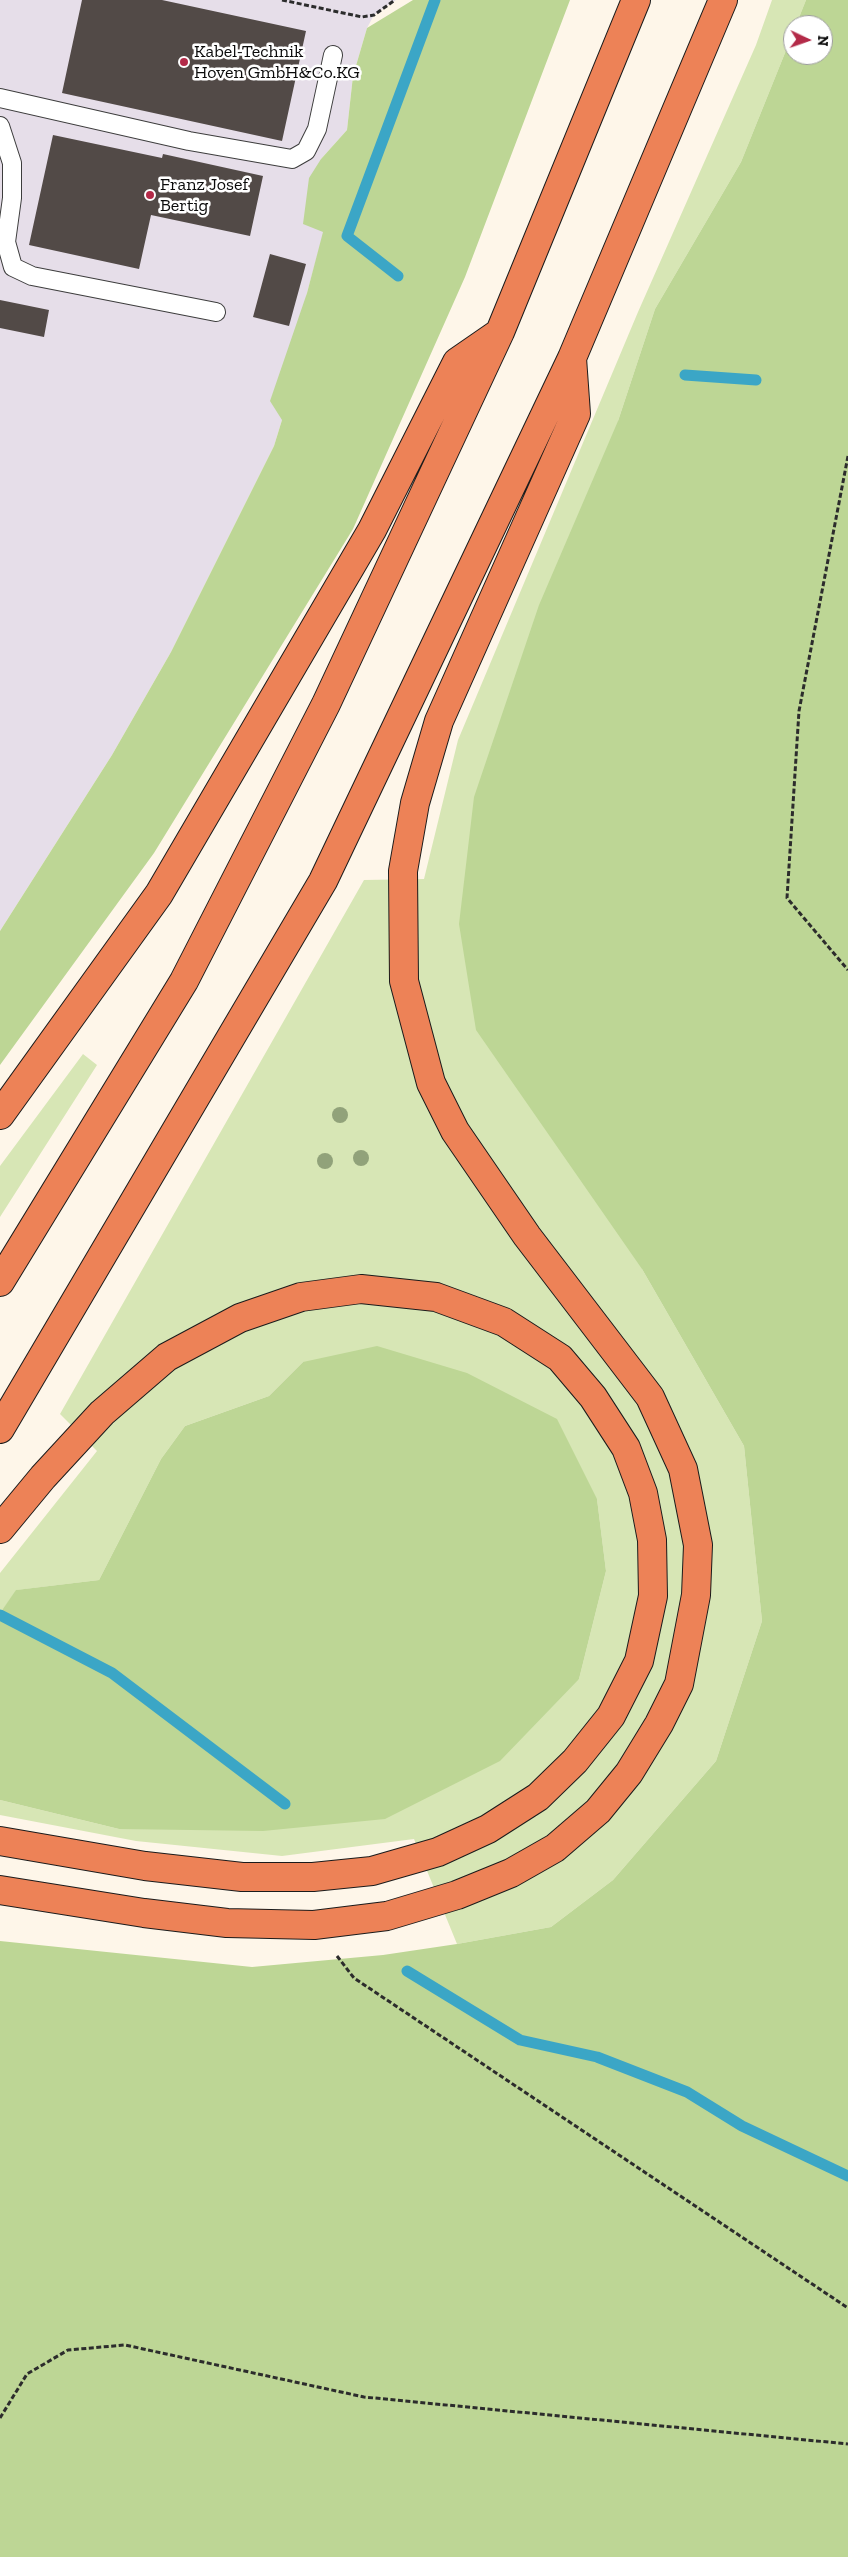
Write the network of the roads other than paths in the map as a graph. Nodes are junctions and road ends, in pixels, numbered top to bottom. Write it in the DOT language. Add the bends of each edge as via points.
graph roads {
  1 [pos="636,0"];
  2 [pos="724,0"];
  3 [pos="333,55"];
  4 [pos="0,98"];
  5 [pos="0,126"];
  6 [pos="216,312"];
  7 [pos="500,332"];
  8 [pos="572,358"];
  9 [pos="0,1115"];
  10 [pos="0,1282"];
  11 [pos="0,1429"];
  12 [pos="0,1529"];
  13 [pos="0,1841"];
  14 [pos="0,1890"];
  1 -- 7 [label="highway"];
  2 -- 8 [label="highway"];
  3 -- 4 [label="lane" via="317,129 306,151 292,159 189,142"];
  5 -- 6 [label="lane" via="12,163 12,198 6,242 13,267 32,276"];
  7 -- 9 [label="highway" via="457,362 372,530 159,894"];
  7 -- 10 [label="highway" via="326,704 184,981"];
  8 -- 11 [label="highway" via="323,881"];
  8 -- 14 [label="highway" via="576,414 439,722 415,803 403,871 404,981 431,1083 455,1131 527,1236 650,1397 682,1469 698,1545 696,1595 679,1684 629,1773 604,1804 556,1848 457,1895 386,1916 314,1925 227,1923"];
  12 -- 13 [label="highway" via="102,1413 167,1357 240,1318 301,1297 361,1289 436,1297 504,1322 560,1358 593,1397 626,1448 640,1484 652,1540 653,1596 639,1662 611,1716 575,1762 538,1797 488,1829 438,1852 372,1871 313,1877 242,1877 145,1866"];
}
